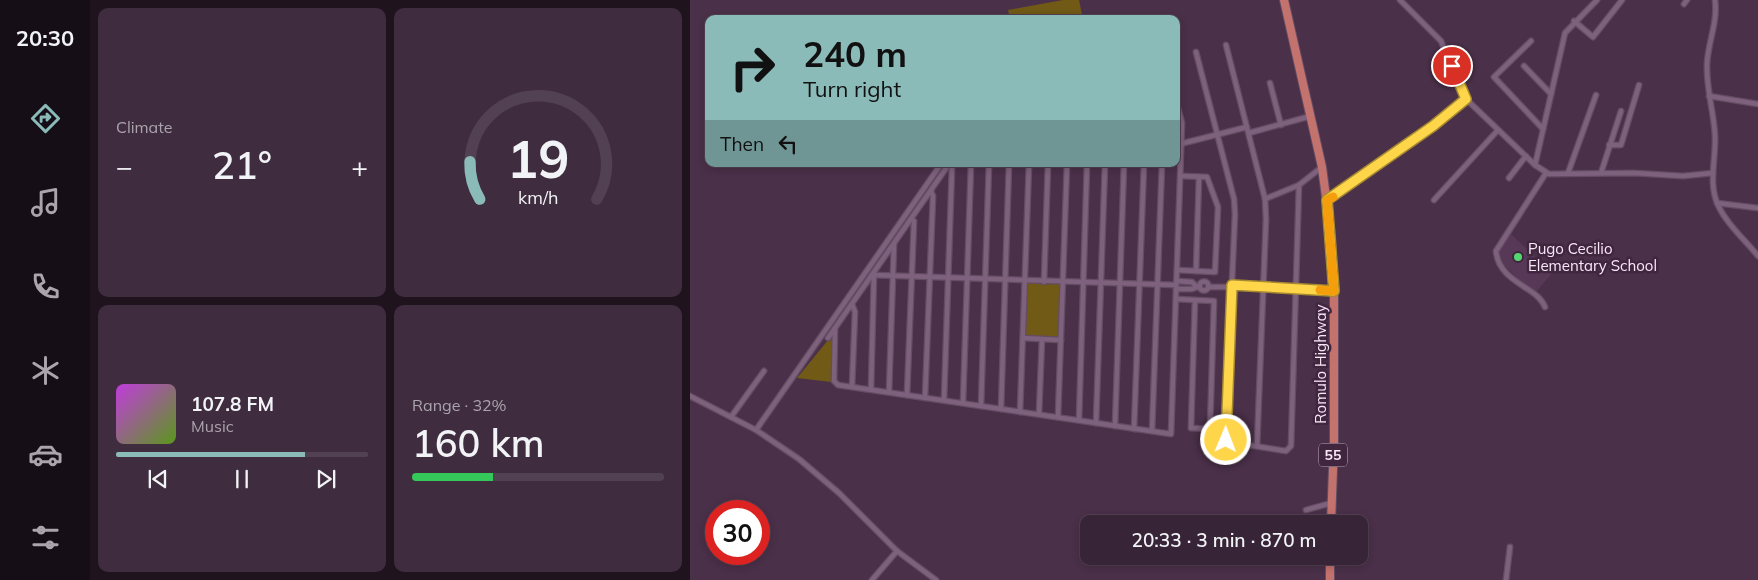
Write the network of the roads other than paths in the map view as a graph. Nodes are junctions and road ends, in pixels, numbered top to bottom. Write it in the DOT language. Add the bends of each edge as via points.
graph roads {
  1 [pos="1284,0"];
  2 [pos="1400,0"];
  3 [pos="1597,0"];
  4 [pos="1622,0"];
  5 [pos="1715,0"];
  6 [pos="1574,21"];
  7 [pos="1531,41"];
  8 [pos="1226,45"];
  9 [pos="1196,52"];
  10 [pos="1524,66"];
  11 [pos="1270,83"];
  12 [pos="1639,85"];
  13 [pos="1551,94"];
  14 [pos="1596,95"];
  15 [pos="1709,96"];
  16 [pos="1466,99"];
  17 [pos="1758,104"];
  18 [pos="1621,111"];
  19 [pos="1180,115"];
  20 [pos="1311,116"];
  21 [pos="1281,125"];
  22 [pos="1247,127"];
  23 [pos="1544,129"];
  24 [pos="1498,130"];
  25 [pos="1248,133"];
  26 [pos="1216,135"];
  27 [pos="1182,142"];
  28 [pos="1609,145"];
  29 [pos="1526,156"];
  30 [pos="1536,165"];
  31 [pos="939,167"];
  32 [pos="948,167"];
  33 [pos="950,167"];
  34 [pos="971,167"];
  35 [pos="989,167"];
  36 [pos="1009,167"];
  37 [pos="1029,167"];
  38 [pos="1048,167"];
  39 [pos="1067,167"];
  40 [pos="1087,167"];
  41 [pos="1105,167"];
  42 [pos="1124,167"];
  43 [pos="1144,167"];
  44 [pos="1162,167"];
  45 [pos="1322,167"];
  46 [pos="1568,173"];
  47 [pos="1601,173"];
  48 [pos="1713,173"];
  49 [pos="1546,174"];
  50 [pos="1180,176"];
  51 [pos="1200,177"];
  52 [pos="1509,178"];
  53 [pos="1300,185"];
  54 [pos="930,191"];
  55 [pos="1265,199"];
  56 [pos="1327,200"];
  57 [pos="1434,200"];
  58 [pos="1717,203"];
  59 [pos="1758,208"];
  60 [pos="911,219"];
  61 [pos="894,243"];
  62 [pos="1758,256"];
  63 [pos="1177,270"];
  64 [pos="1196,271"];
  65 [pos="874,274"];
  66 [pos="893,275"];
  67 [pos="912,276"];
  68 [pos="930,277"];
  69 [pos="948,277"];
  70 [pos="967,278"];
  71 [pos="985,278"];
  72 [pos="1005,279"];
  73 [pos="1025,280"];
  74 [pos="1063,281"];
  75 [pos="1044,282"];
  76 [pos="1083,282"];
  77 [pos="1101,283"];
  78 [pos="1120,283"];
  79 [pos="1139,284"];
  80 [pos="1157,285"];
  81 [pos="1176,285"];
  82 [pos="1198,286"];
  83 [pos="1232,286"];
  84 [pos="1264,287"];
  85 [pos="1297,288"];
  86 [pos="1334,291"];
  87 [pos="1176,299"];
  88 [pos="1195,300"];
  89 [pos="852,304"];
  90 [pos="1545,307"];
  91 [pos="836,328"];
  92 [pos="828,338"];
  93 [pos="1023,338"];
  94 [pos="1042,339"];
  95 [pos="1061,340"];
  96 [pos="764,371"];
  97 [pos="852,387"];
  98 [pos="871,390"];
  99 [pos="889,392"];
  100 [pos="907,395"];
  101 [pos="690,396"];
  102 [pos="925,398"];
  103 [pos="944,400"];
  104 [pos="963,403"];
  105 [pos="981,406"];
  106 [pos="1001,409"];
  107 [pos="1020,412"];
  108 [pos="1039,414"];
  109 [pos="731,417"];
  110 [pos="1058,417"];
  111 [pos="1078,420"];
  112 [pos="1096,423"];
  113 [pos="1115,426"];
  114 [pos="1134,429"];
  115 [pos="756,430"];
  116 [pos="1152,431"];
  117 [pos="1257,446"];
  118 [pos="1331,503"];
  119 [pos="1306,510"];
  120 [pos="1330,515"];
  121 [pos="1510,547"];
  122 [pos="897,551"];
  123 [pos="1330,565"];
  124 [pos="872,580"];
  125 [pos="936,580"];
  126 [pos="1330,580"];
  127 [pos="1506,580"];
  1 -- 20 [label="highway, Romulo Highway / 55"];
  2 -- 16 [label="street" via="1441,41"];
  3 -- 6 [label="street"];
  4 -- 6 [label="street" via="1593,37"];
  5 -- 15 [label="street" via="1716,16 1707,62"];
  6 -- 13 [label="street" via="1565,33"];
  7 -- 23 [label="street" via="1494,77"];
  8 -- 22 [label="street"];
  9 -- 26 [label="street"];
  10 -- 13 [label="street"];
  11 -- 21 [label="street"];
  12 -- 28 [label="street" via="1621,145"];
  13 -- 23 [label="street"];
  14 -- 46 [label="street"];
  15 -- 17 [label="street"];
  15 -- 48 [label="street" via="1715,137"];
  16 -- 24 [label="street"];
  16 -- 56 [label="street"];
  18 -- 28 [label="street"];
  19 -- 27 [label="street"];
  20 -- 21 [label="street"];
  20 -- 45 [label="highway, Romulo Highway / 55"];
  21 -- 25 [label="street"];
  22 -- 25 [label="street"];
  22 -- 26 [label="street"];
  23 -- 30 [label="street"];
  24 -- 29 [label="street"];
  24 -- 57 [label="street"];
  25 -- 55 [label="street"];
  26 -- 27 [label="street"];
  26 -- 83 [label="street" via="1234,205"];
  27 -- 50 [label="street"];
  28 -- 47 [label="street"];
  29 -- 30 [label="street"];
  29 -- 52 [label="street"];
  30 -- 49 [label="street"];
  31 -- 115 [label="street"];
  32 -- 54 [label="street"];
  33 -- 69 [label="street"];
  34 -- 70 [label="street"];
  35 -- 71 [label="street"];
  36 -- 72 [label="street"];
  37 -- 73 [label="street"];
  38 -- 75 [label="street"];
  39 -- 74 [label="street"];
  40 -- 76 [label="street"];
  41 -- 77 [label="street"];
  42 -- 78 [label="street"];
  43 -- 79 [label="street"];
  44 -- 80 [label="street"];
  45 -- 53 [label="street"];
  45 -- 56 [label="highway, Romulo Highway / 55"];
  46 -- 47 [label="street"];
  46 -- 49 [label="street"];
  47 -- 48 [label="street" via="1683,176"];
  48 -- 58 [label="street"];
  49 -- 90 [label="street" via="1496,251 1501,268 1526,291 1539,298"];
  50 -- 51 [label="street"];
  50 -- 63 [label="street"];
  51 -- 64 [label="street"];
  51 -- 64 [label="street" via="1207,177 1218,207 1215,272"];
  53 -- 55 [label="street"];
  53 -- 85 [label="street"];
  54 -- 60 [label="street"];
  54 -- 68 [label="street" via="933,196"];
  55 -- 84 [label="street"];
  56 -- 86 [label="highway, Romulo Highway / 55"];
  58 -- 59 [label="street"];
  58 -- 62 [label="street"];
  60 -- 61 [label="street"];
  60 -- 67 [label="street" via="914,222"];
  61 -- 65 [label="street"];
  61 -- 66 [label="street"];
  63 -- 64 [label="street"];
  63 -- 81 [label="street"];
  65 -- 66 [label="street"];
  65 -- 89 [label="street"];
  65 -- 98 [label="street"];
  66 -- 67 [label="street"];
  66 -- 99 [label="street"];
  67 -- 68 [label="street"];
  67 -- 100 [label="street"];
  68 -- 69 [label="street"];
  68 -- 102 [label="street"];
  69 -- 70 [label="street"];
  69 -- 103 [label="street"];
  70 -- 71 [label="street"];
  70 -- 104 [label="street"];
  71 -- 72 [label="street"];
  71 -- 105 [label="street"];
  72 -- 73 [label="street"];
  72 -- 106 [label="street"];
  73 -- 75 [label="street"];
  73 -- 93 [label="street"];
  74 -- 75 [label="street"];
  74 -- 76 [label="street"];
  74 -- 95 [label="street"];
  76 -- 77 [label="street"];
  76 -- 111 [label="street"];
  77 -- 78 [label="street"];
  77 -- 112 [label="street"];
  78 -- 79 [label="street"];
  78 -- 113 [label="street"];
  79 -- 80 [label="street"];
  79 -- 114 [label="street"];
  80 -- 81 [label="street"];
  80 -- 116 [label="street"];
  81 -- 82 [label="street" via="1192,282"];
  81 -- 82 [label="street" via="1192,290"];
  81 -- 87 [label="street"];
  82 -- 83 [label="street" via="1204,282 1208,286"];
  83 -- 84 [label="street"];
  83 -- 117 [label="street" via="1225,439"];
  84 -- 85 [label="street"];
  84 -- 117 [label="street"];
  85 -- 86 [label="street"];
  85 -- 117 [label="street" via="1291,446 1286,451"];
  86 -- 118 [label="highway, Romulo Highway / 55"];
  87 -- 88 [label="street"];
  87 -- 116 [label="street" via="1171,434"];
  88 -- 88 [label="street" via="1214,301 1210,429 1191,428"];
  89 -- 91 [label="street"];
  89 -- 97 [label="street" via="856,312"];
  91 -- 92 [label="street"];
  91 -- 97 [label="street" via="834,381 838,385"];
  93 -- 94 [label="street"];
  93 -- 107 [label="street"];
  94 -- 95 [label="street"];
  94 -- 108 [label="street"];
  95 -- 110 [label="street"];
  96 -- 109 [label="street"];
  97 -- 98 [label="street"];
  98 -- 99 [label="street"];
  99 -- 100 [label="street"];
  100 -- 102 [label="street"];
  101 -- 109 [label="street"];
  102 -- 103 [label="street"];
  103 -- 104 [label="street"];
  104 -- 105 [label="street"];
  105 -- 106 [label="street"];
  106 -- 107 [label="street"];
  107 -- 108 [label="street"];
  108 -- 110 [label="street"];
  109 -- 115 [label="street"];
  110 -- 111 [label="street"];
  111 -- 112 [label="street"];
  112 -- 113 [label="street"];
  113 -- 114 [label="street"];
  114 -- 116 [label="street"];
  115 -- 122 [label="street" via="799,459 839,493"];
  118 -- 119 [label="street"];
  118 -- 120 [label="highway, Romulo Highway / 55"];
  121 -- 127 [label="street"];
  122 -- 124 [label="street"];
  122 -- 125 [label="street"];
  123 -- 126 [label="highway"];
}
